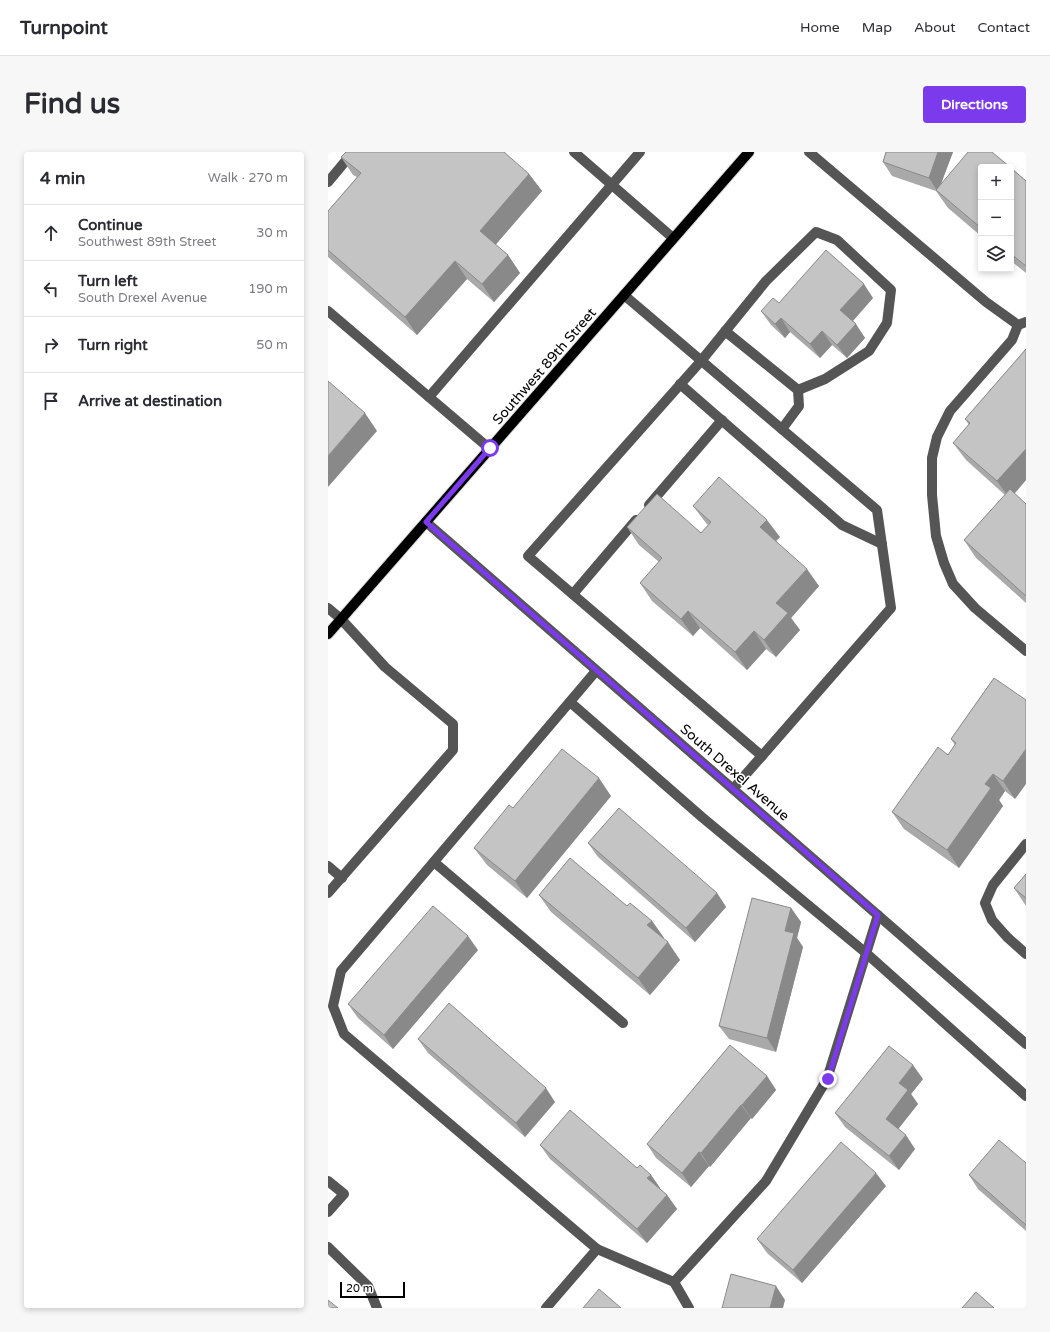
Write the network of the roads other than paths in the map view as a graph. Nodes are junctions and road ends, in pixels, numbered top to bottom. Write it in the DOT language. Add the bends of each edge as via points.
graph roads {
  1 [pos="353,152"];
  2 [pos="574,152"];
  3 [pos="640,152"];
  4 [pos="749,152"];
  5 [pos="809,152"];
  6 [pos="328,182"];
  7 [pos="612,185"];
  8 [pos="673,238"];
  9 [pos="624,296"];
  10 [pos="328,311"];
  11 [pos="1022,323"];
  12 [pos="725,331"];
  13 [pos="701,361"];
  14 [pos="680,384"];
  15 [pos="798,390"];
  16 [pos="428,396"];
  17 [pos="722,420"];
  18 [pos="782,429"];
  19 [pos="490,448"];
  20 [pos="426,522"];
  21 [pos="882,544"];
  22 [pos="573,594"];
  23 [pos="328,608"];
  24 [pos="341,619"];
  25 [pos="328,634"];
  26 [pos="1026,651"];
  27 [pos="596,671"];
  28 [pos="570,702"];
  29 [pos="762,756"];
  30 [pos="733,789"];
  31 [pos="1026,844"];
  32 [pos="434,862"];
  33 [pos="328,866"];
  34 [pos="342,878"];
  35 [pos="328,893"];
  36 [pos="878,915"];
  37 [pos="866,953"];
  38 [pos="1026,954"];
  39 [pos="623,1023"];
  40 [pos="1026,1044"];
  41 [pos="1026,1096"];
  42 [pos="328,1181"];
  43 [pos="328,1212"];
  44 [pos="328,1247"];
  45 [pos="597,1249"];
  46 [pos="674,1282"];
  47 [pos="376,1308"];
  48 [pos="546,1308"];
  49 [pos="689,1308"];
  1 -- 6 [label="street"];
  2 -- 7 [label="street"];
  3 -- 7 [label="street"];
  4 -- 8 [label="main road, Southwest 89th Street"];
  5 -- 11 [label="street" via="986,302"];
  7 -- 8 [label="street"];
  7 -- 16 [label="street"];
  8 -- 9 [label="main road, Southwest 89th Street"];
  9 -- 13 [label="street"];
  9 -- 19 [label="main road, Southwest 89th Street"];
  10 -- 16 [label="street"];
  11 -- 26 [label="street" via="1012,340 950,411 937,437 932,458 932,495 936,536 953,584 976,608"];
  12 -- 13 [label="street"];
  12 -- 15 [label="street"];
  12 -- 15 [label="street" via="766,281 816,232 837,240 891,290 888,322 869,351 825,379"];
  13 -- 14 [label="street"];
  13 -- 18 [label="street"];
  14 -- 17 [label="street"];
  14 -- 22 [label="street" via="528,556"];
  15 -- 18 [label="street" via="799,406"];
  16 -- 19 [label="street"];
  17 -- 21 [label="street" via="842,525"];
  17 -- 22 [label="street"];
  18 -- 21 [label="street" via="877,510"];
  19 -- 20 [label="main road, Southwest 89th Street"];
  20 -- 24 [label="main road, Southwest 89th Street"];
  20 -- 27 [label="street, South Drexel Avenue"];
  21 -- 29 [label="street" via="891,608"];
  22 -- 29 [label="street"];
  23 -- 24 [label="street"];
  24 -- 25 [label="main road, Southwest 89th Street"];
  24 -- 34 [label="street" via="385,667 453,724 453,750"];
  27 -- 28 [label="street"];
  27 -- 30 [label="street, South Drexel Avenue"];
  28 -- 32 [label="street"];
  28 -- 37 [label="street" via="703,818"];
  29 -- 30 [label="street"];
  30 -- 36 [label="street, South Drexel Avenue"];
  31 -- 38 [label="street" via="993,885 985,903 992,920"];
  32 -- 39 [label="street"];
  32 -- 45 [label="street" via="341,971 333,1006 344,1034"];
  33 -- 34 [label="street"];
  34 -- 35 [label="street"];
  36 -- 37 [label="street"];
  36 -- 40 [label="street, South Drexel Avenue"];
  37 -- 41 [label="street"];
  37 -- 46 [label="street" via="828,1079 766,1181"];
  42 -- 43 [label="street" via="344,1194"];
  44 -- 47 [label="street" via="368,1286"];
  45 -- 46 [label="street"];
  45 -- 48 [label="street"];
  46 -- 49 [label="street"];
}
